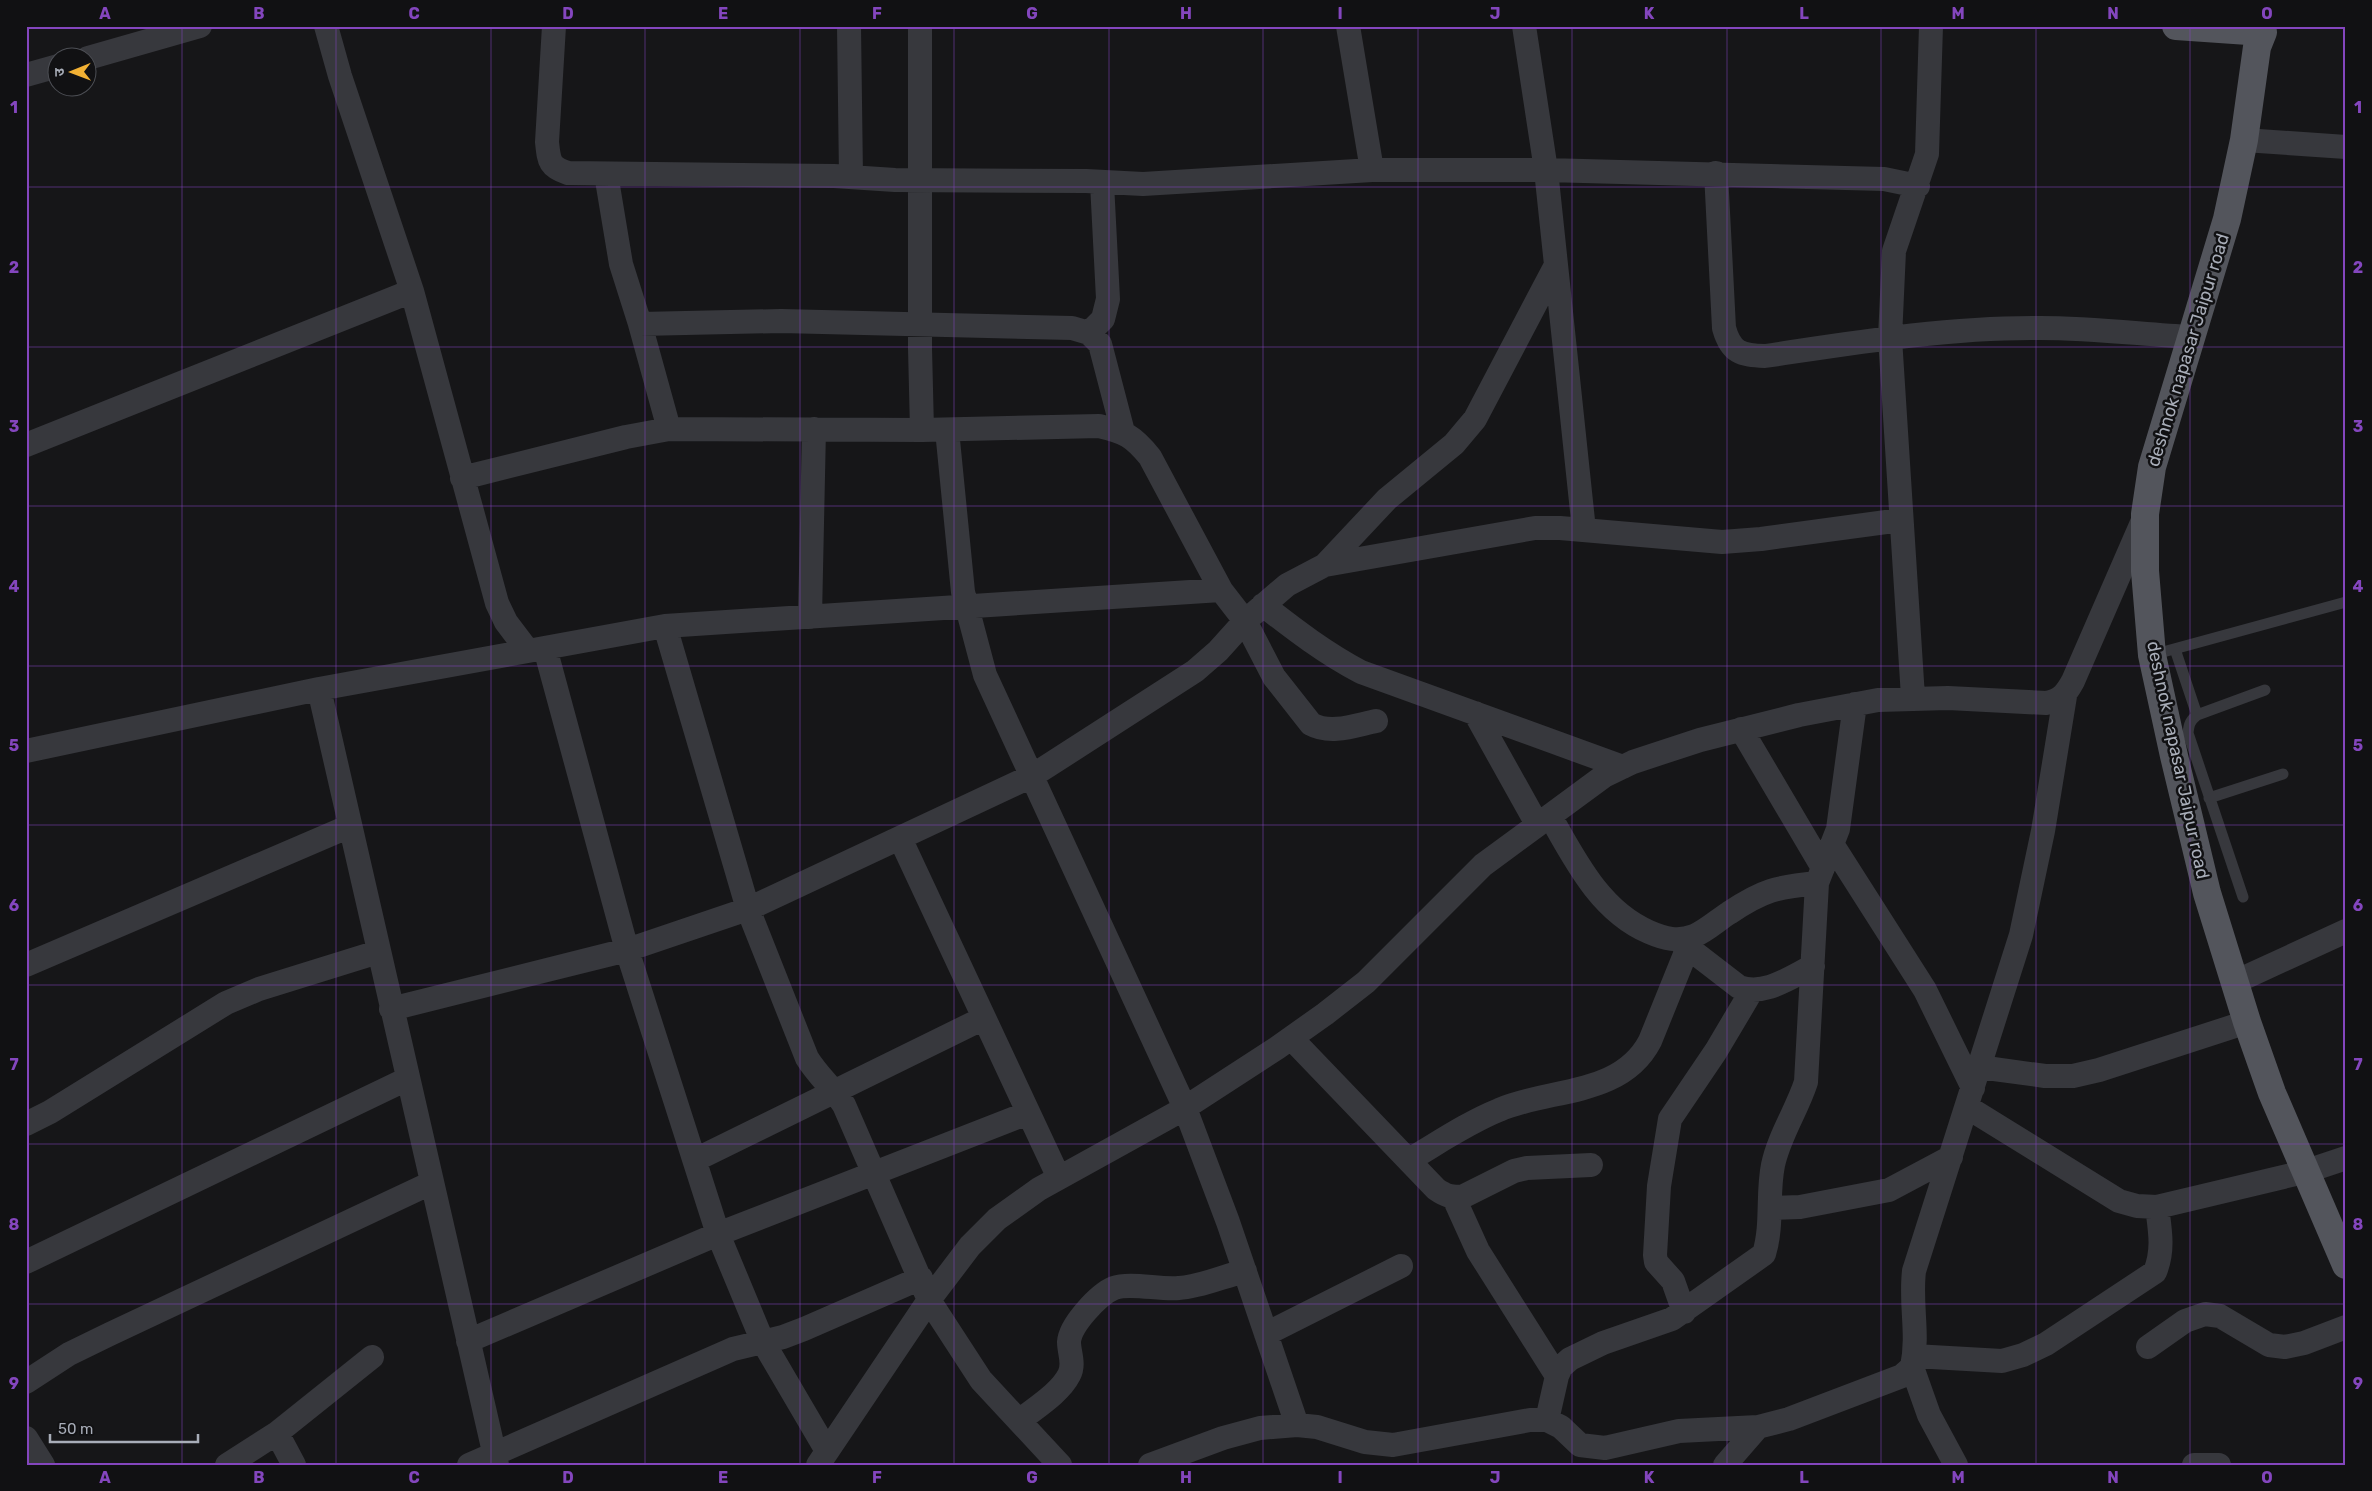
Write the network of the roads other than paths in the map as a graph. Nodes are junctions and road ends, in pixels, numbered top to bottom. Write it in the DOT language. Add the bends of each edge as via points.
graph roads {
  1 [pos="200,26"];
  2 [pos="326,26"];
  3 [pos="554,26"];
  4 [pos="849,26"];
  5 [pos="920,26"];
  6 [pos="1348,26"];
  7 [pos="1524,26"];
  8 [pos="1931,26"];
  9 [pos="2176,26"];
  10 [pos="98,55"];
  11 [pos="48,69"];
  12 [pos="26,75"];
  13 [pos="2244,140"];
  14 [pos="2346,147"];
  15 [pos="1372,170"];
  16 [pos="1546,170"];
  17 [pos="1716,173"];
  18 [pos="606,174"];
  19 [pos="851,177"];
  20 [pos="920,179"];
  21 [pos="1102,183"];
  22 [pos="1918,186"];
  23 [pos="1556,265"];
  24 [pos="412,291"];
  25 [pos="640,324"];
  26 [pos="920,324"];
  27 [pos="1089,333"];
  28 [pos="2191,337"];
  29 [pos="1890,338"];
  30 [pos="669,429"];
  31 [pos="814,429"];
  32 [pos="922,430"];
  33 [pos="947,430"];
  34 [pos="1123,432"];
  35 [pos="26,445"];
  36 [pos="462,478"];
  37 [pos="2145,514"];
  38 [pos="1902,520"];
  39 [pos="1584,530"];
  40 [pos="1325,565"];
  41 [pos="1222,590"];
  42 [pos="2346,602"];
  43 [pos="1263,605"];
  44 [pos="967,608"];
  45 [pos="810,617"];
  46 [pos="1245,621"];
  47 [pos="665,626"];
  48 [pos="537,649"];
  49 [pos="2164,652"];
  50 [pos="318,689"];
  51 [pos="2265,690"];
  52 [pos="2065,696"];
  53 [pos="1913,697"];
  54 [pos="1855,704"];
  55 [pos="1475,713"];
  56 [pos="2197,715"];
  57 [pos="1376,722"];
  58 [pos="1741,729"];
  59 [pos="26,751"];
  60 [pos="1623,767"];
  61 [pos="2283,774"];
  62 [pos="1032,776"];
  63 [pos="2209,798"];
  64 [pos="1544,820"];
  65 [pos="350,826"];
  66 [pos="900,838"];
  67 [pos="1832,844"];
  68 [pos="1820,875"];
  69 [pos="2244,897"];
  70 [pos="748,909"];
  71 [pos="2346,931"];
  72 [pos="1683,944"];
  73 [pos="628,950"];
  74 [pos="378,952"];
  75 [pos="26,965"];
  76 [pos="1813,966"];
  77 [pos="2236,982"];
  78 [pos="1751,992"];
  79 [pos="391,1009"];
  80 [pos="984,1018"];
  81 [pos="2247,1022"];
  82 [pos="1291,1038"];
  83 [pos="407,1079"];
  84 [pos="1973,1088"];
  85 [pos="834,1090"];
  86 [pos="1185,1108"];
  87 [pos="1028,1113"];
  88 [pos="26,1124"];
  89 [pos="1951,1156"];
  90 [pos="2346,1158"];
  91 [pos="695,1160"];
  92 [pos="1409,1160"];
  93 [pos="1591,1164"];
  94 [pos="2304,1172"];
  95 [pos="874,1173"];
  96 [pos="1059,1178"];
  97 [pos="431,1183"];
  98 [pos="1454,1198"];
  99 [pos="2157,1207"];
  100 [pos="1770,1208"];
  101 [pos="718,1234"];
  102 [pos="26,1262"];
  103 [pos="1401,1266"];
  104 [pos="2346,1266"];
  105 [pos="1245,1271"];
  106 [pos="921,1278"];
  107 [pos="928,1300"];
  108 [pos="1684,1312"];
  109 [pos="2346,1327"];
  110 [pos="1266,1334"];
  111 [pos="762,1340"];
  112 [pos="468,1341"];
  113 [pos="2148,1347"];
  114 [pos="372,1357"];
  115 [pos="1913,1362"];
  116 [pos="1556,1376"];
  117 [pos="26,1382"];
  118 [pos="1547,1420"];
  119 [pos="1019,1421"];
  120 [pos="1297,1425"];
  121 [pos="1758,1427"];
  122 [pos="277,1433"];
  123 [pos="26,1438"];
  124 [pos="1581,1455"];
  125 [pos="822,1458"];
  126 [pos="495,1460"];
  127 [pos="43,1465"];
  128 [pos="227,1465"];
  129 [pos="294,1465"];
  130 [pos="469,1465"];
  131 [pos="1060,1465"];
  132 [pos="1150,1465"];
  133 [pos="1725,1465"];
  134 [pos="1956,1465"];
  135 [pos="2194,1465"];
  136 [pos="2219,1465"];
  1 -- 10 [label="street"];
  2 -- 24 [label="street"];
  3 -- 18 [label="street" via="548,159 555,169 568,173"];
  4 -- 19 [label="street"];
  5 -- 20 [label="street"];
  6 -- 15 [label="street"];
  7 -- 16 [label="street"];
  8 -- 22 [label="street" via="1928,146"];
  9 -- 13 [label="main road, deshnok napasar Jaipur road" via="2263,32 2257,47"];
  11 -- 12 [label="street"];
  13 -- 14 [label="street"];
  13 -- 28 [label="main road, deshnok napasar Jaipur road" via="2227,219"];
  15 -- 16 [label="street"];
  15 -- 21 [label="street" via="1143,184"];
  16 -- 17 [label="street"];
  16 -- 23 [label="street"];
  17 -- 22 [label="street" via="1884,179"];
  17 -- 29 [label="street" via="1724,328 1728,342 1738,352 1765,356"];
  18 -- 19 [label="street"];
  18 -- 25 [label="street" via="621,264"];
  19 -- 20 [label="street"];
  20 -- 21 [label="street"];
  20 -- 26 [label="street"];
  21 -- 27 [label="street" via="1108,299 1103,320"];
  22 -- 29 [label="street" via="1894,251"];
  23 -- 39 [label="street"];
  23 -- 40 [label="street" via="1474,419 1454,444 1387,499"];
  24 -- 35 [label="street"];
  24 -- 36 [label="street"];
  25 -- 26 [label="street" via="781,321"];
  25 -- 30 [label="street"];
  26 -- 27 [label="street" via="1072,328"];
  26 -- 32 [label="street"];
  27 -- 34 [label="street" via="1100,344"];
  28 -- 29 [label="street" via="2034,328"];
  28 -- 37 [label="main road, deshnok napasar Jaipur road" via="2152,467"];
  29 -- 38 [label="street"];
  30 -- 31 [label="street"];
  30 -- 36 [label="street"];
  31 -- 32 [label="street"];
  31 -- 45 [label="street"];
  32 -- 33 [label="street"];
  33 -- 34 [label="street" via="1099,426"];
  33 -- 44 [label="street" via="960,572"];
  34 -- 41 [label="street" via="1138,442 1150,457"];
  36 -- 48 [label="street" via="497,603 506,622"];
  37 -- 49 [label="main road, deshnok napasar Jaipur road" via="2145,572"];
  37 -- 52 [label="street"];
  38 -- 39 [label="street" via="1722,542"];
  38 -- 53 [label="street"];
  39 -- 40 [label="street" via="1535,528"];
  40 -- 43 [label="street" via="1287,585"];
  41 -- 44 [label="street"];
  41 -- 46 [label="street"];
  42 -- 49 [label="lane"];
  43 -- 46 [label="street"];
  43 -- 55 [label="street" via="1310,642 1361,672"];
  44 -- 45 [label="street"];
  44 -- 62 [label="street" via="985,675"];
  45 -- 47 [label="street"];
  46 -- 57 [label="street" via="1274,677 1311,724 1330,730"];
  46 -- 62 [label="street" via="1218,652 1195,671"];
  47 -- 48 [label="street"];
  47 -- 70 [label="street"];
  48 -- 50 [label="street"];
  48 -- 73 [label="street"];
  49 -- 56 [label="lane"];
  49 -- 77 [label="main road, deshnok napasar Jaipur road" via="2174,756 2207,893"];
  50 -- 59 [label="street"];
  50 -- 65 [label="street"];
  51 -- 56 [label="lane"];
  52 -- 53 [label="street" via="2046,702"];
  52 -- 84 [label="street" via="2043,831 2021,935"];
  53 -- 54 [label="street"];
  54 -- 58 [label="street"];
  54 -- 67 [label="street" via="1842,811"];
  55 -- 60 [label="street"];
  55 -- 64 [label="street"];
  56 -- 63 [label="lane" via="2190,721 2188,733"];
  58 -- 60 [label="street"];
  58 -- 68 [label="street"];
  60 -- 64 [label="street" via="1604,776"];
  61 -- 63 [label="lane"];
  62 -- 66 [label="street"];
  62 -- 86 [label="street"];
  63 -- 69 [label="lane"];
  64 -- 72 [label="street" via="1611,907 1637,927"];
  64 -- 82 [label="street" via="1483,865 1366,982"];
  65 -- 74 [label="street"];
  65 -- 75 [label="street"];
  66 -- 70 [label="street"];
  66 -- 80 [label="street"];
  67 -- 68 [label="street"];
  67 -- 84 [label="street" via="1925,990"];
  68 -- 72 [label="street" via="1766,890"];
  68 -- 76 [label="street"];
  70 -- 73 [label="street"];
  70 -- 85 [label="street" via="807,1058 818,1075"];
  71 -- 77 [label="street"];
  72 -- 78 [label="street" via="1739,987"];
  72 -- 92 [label="street" via="1650,1041 1642,1056 1632,1065 1605,1081 1482,1117"];
  73 -- 79 [label="street"];
  73 -- 91 [label="street"];
  74 -- 79 [label="street"];
  74 -- 88 [label="street" via="259,989 226,1003"];
  76 -- 78 [label="street" via="1764,990"];
  76 -- 100 [label="street" via="1806,1082 1799,1105 1777,1149"];
  77 -- 81 [label="main road, deshnok napasar Jaipur road"];
  78 -- 108 [label="street" via="1716,1051 1676,1107 1666,1131 1655,1255 1656,1262 1673,1281"];
  79 -- 83 [label="street"];
  80 -- 85 [label="street"];
  80 -- 87 [label="street"];
  81 -- 84 [label="street" via="2099,1070"];
  81 -- 94 [label="main road, deshnok napasar Jaipur road"];
  82 -- 86 [label="street"];
  82 -- 92 [label="street"];
  83 -- 97 [label="street"];
  83 -- 102 [label="street"];
  84 -- 89 [label="street"];
  84 -- 99 [label="street" via="2119,1201"];
  85 -- 91 [label="street"];
  85 -- 95 [label="street"];
  86 -- 96 [label="street"];
  86 -- 105 [label="street"];
  87 -- 95 [label="street"];
  87 -- 96 [label="street"];
  89 -- 100 [label="street" via="1889,1190 1800,1207"];
  89 -- 115 [label="street" via="1914,1271 1912,1290 1917,1339"];
  90 -- 94 [label="street"];
  91 -- 101 [label="street"];
  92 -- 98 [label="street" via="1436,1189"];
  93 -- 98 [label="street" via="1514,1171"];
  94 -- 99 [label="street"];
  94 -- 104 [label="main road, deshnok napasar Jaipur road"];
  95 -- 101 [label="street"];
  95 -- 106 [label="street"];
  96 -- 107 [label="street" via="997,1219 970,1246"];
  97 -- 112 [label="street"];
  97 -- 117 [label="street" via="69,1354"];
  98 -- 116 [label="street" via="1478,1251"];
  99 -- 115 [label="street" via="2162,1242 2155,1272 2046,1344 2002,1361"];
  100 -- 108 [label="street" via="1769,1240 1764,1254"];
  101 -- 111 [label="street"];
  101 -- 112 [label="street"];
  103 -- 110 [label="street"];
  105 -- 110 [label="street"];
  105 -- 119 [label="street" via="1182,1288 1162,1290 1127,1286 1115,1287 1105,1293 1070,1333 1073,1363 1066,1382"];
  106 -- 107 [label="street"];
  106 -- 111 [label="street" via="804,1329"];
  107 -- 119 [label="street" via="982,1380"];
  107 -- 125 [label="street"];
  108 -- 116 [label="street" via="1658,1326 1603,1343 1570,1359"];
  109 -- 113 [label="street" via="2285,1347 2269,1345 2220,1316 2205,1314 2185,1321"];
  110 -- 120 [label="street"];
  111 -- 125 [label="street"];
  111 -- 126 [label="street" via="733,1349"];
  112 -- 126 [label="street"];
  114 -- 122 [label="street"];
  115 -- 121 [label="street" via="1902,1376"];
  115 -- 134 [label="street" via="1929,1415"];
  116 -- 118 [label="street"];
  118 -- 120 [label="street" via="1530,1420 1393,1445 1365,1442 1317,1427"];
  118 -- 124 [label="street" via="1561,1427"];
  119 -- 131 [label="street"];
  120 -- 132 [label="street" via="1260,1428 1223,1438"];
  121 -- 124 [label="street" via="1679,1431"];
  121 -- 133 [label="street"];
  122 -- 128 [label="street"];
  122 -- 129 [label="street"];
  123 -- 127 [label="street"];
  126 -- 130 [label="street"];
  135 -- 136 [label="street"];
}
